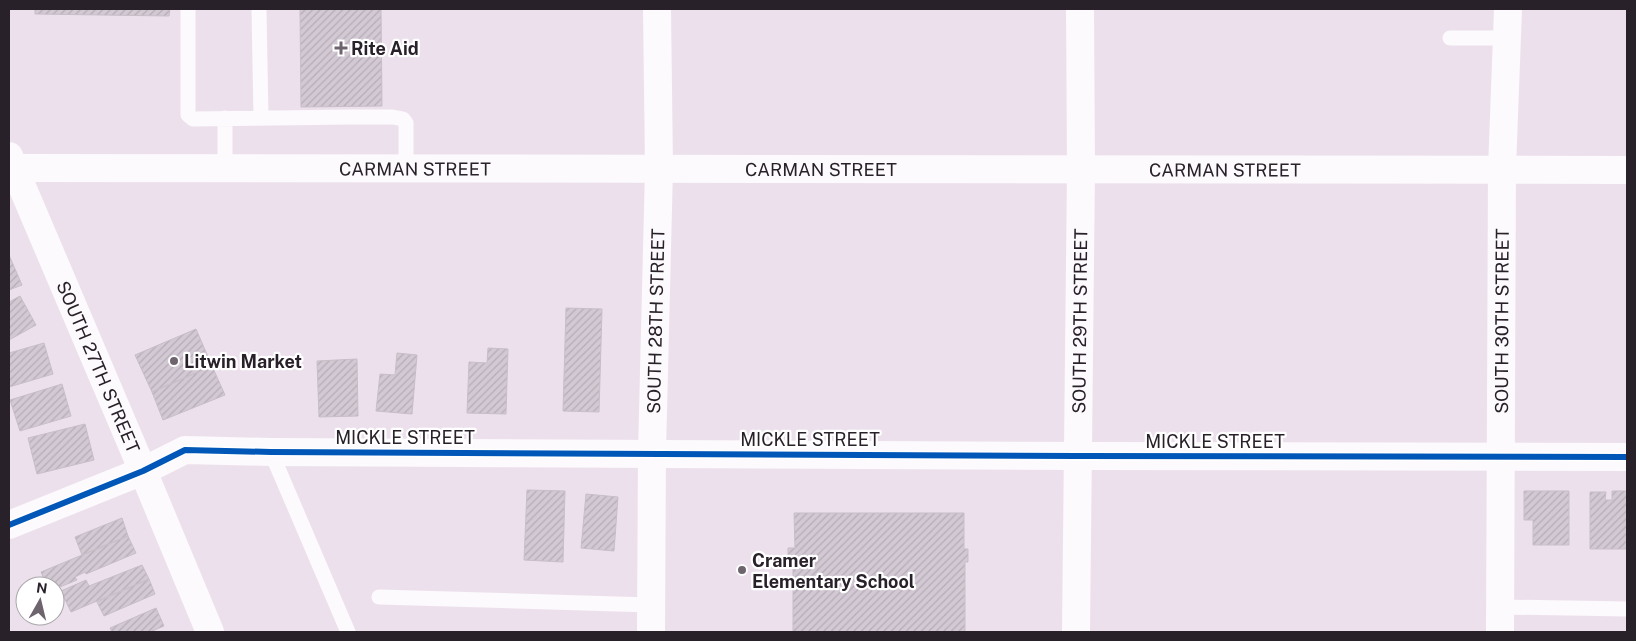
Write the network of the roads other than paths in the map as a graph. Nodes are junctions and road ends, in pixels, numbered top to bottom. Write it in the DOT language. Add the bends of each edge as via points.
graph roads {
  1 [pos="188,9"];
  2 [pos="259,9"];
  3 [pos="657,9"];
  4 [pos="1080,9"];
  5 [pos="1508,9"];
  6 [pos="1450,38"];
  7 [pos="1507,38"];
  8 [pos="225,118"];
  9 [pos="261,118"];
  10 [pos="11,162"];
  11 [pos="225,168"];
  12 [pos="406,168"];
  13 [pos="659,168"];
  14 [pos="1502,169"];
  15 [pos="1081,170"];
  16 [pos="1627,170"];
  17 [pos="271,452"];
  18 [pos="652,453"];
  19 [pos="1077,456"];
  20 [pos="1500,456"];
  21 [pos="1627,457"];
  22 [pos="143,471"];
  23 [pos="9,526"];
  24 [pos="380,597"];
  25 [pos="651,605"];
  26 [pos="1627,609"];
  27 [pos="1500,620"];
  28 [pos="210,632"];
  29 [pos="348,632"];
  30 [pos="651,632"];
  31 [pos="1076,632"];
  1 -- 8 [label="lane" via="188,115 192,119"];
  2 -- 9 [label="lane"];
  3 -- 13 [label="street, SOUTH 28TH STREET"];
  4 -- 15 [label="street, SOUTH 29TH STREET"];
  5 -- 7 [label="street, SOUTH 30TH STREET"];
  6 -- 7 [label="lane"];
  7 -- 14 [label="street, SOUTH 30TH STREET"];
  8 -- 9 [label="lane"];
  8 -- 11 [label="lane"];
  9 -- 12 [label="lane" via="404,119"];
  10 -- 11 [label="street, CARMAN STREET"];
  10 -- 22 [label="street, SOUTH 27TH STREET"];
  11 -- 12 [label="street, CARMAN STREET"];
  12 -- 13 [label="street, CARMAN STREET"];
  13 -- 15 [label="street, CARMAN STREET"];
  13 -- 18 [label="street, SOUTH 28TH STREET"];
  14 -- 15 [label="street, CARMAN STREET"];
  14 -- 16 [label="street, CARMAN STREET"];
  14 -- 20 [label="street, SOUTH 30TH STREET"];
  15 -- 19 [label="street, SOUTH 29TH STREET"];
  17 -- 18 [label="street, MICKLE STREET"];
  17 -- 22 [label="street, MICKLE STREET" via="185,450"];
  17 -- 29 [label="lane"];
  18 -- 19 [label="street, MICKLE STREET"];
  18 -- 25 [label="street, SOUTH 28TH STREET"];
  19 -- 20 [label="street, MICKLE STREET"];
  19 -- 31 [label="street, SOUTH 29TH STREET"];
  20 -- 21 [label="street, MICKLE STREET"];
  20 -- 27 [label="street, SOUTH 30TH STREET"];
  22 -- 23 [label="street, MICKLE STREET"];
  22 -- 28 [label="street, SOUTH 27TH STREET"];
  24 -- 25 [label="lane"];
  25 -- 30 [label="street, SOUTH 28TH STREET"];
  26 -- 27 [label="lane"];
}
